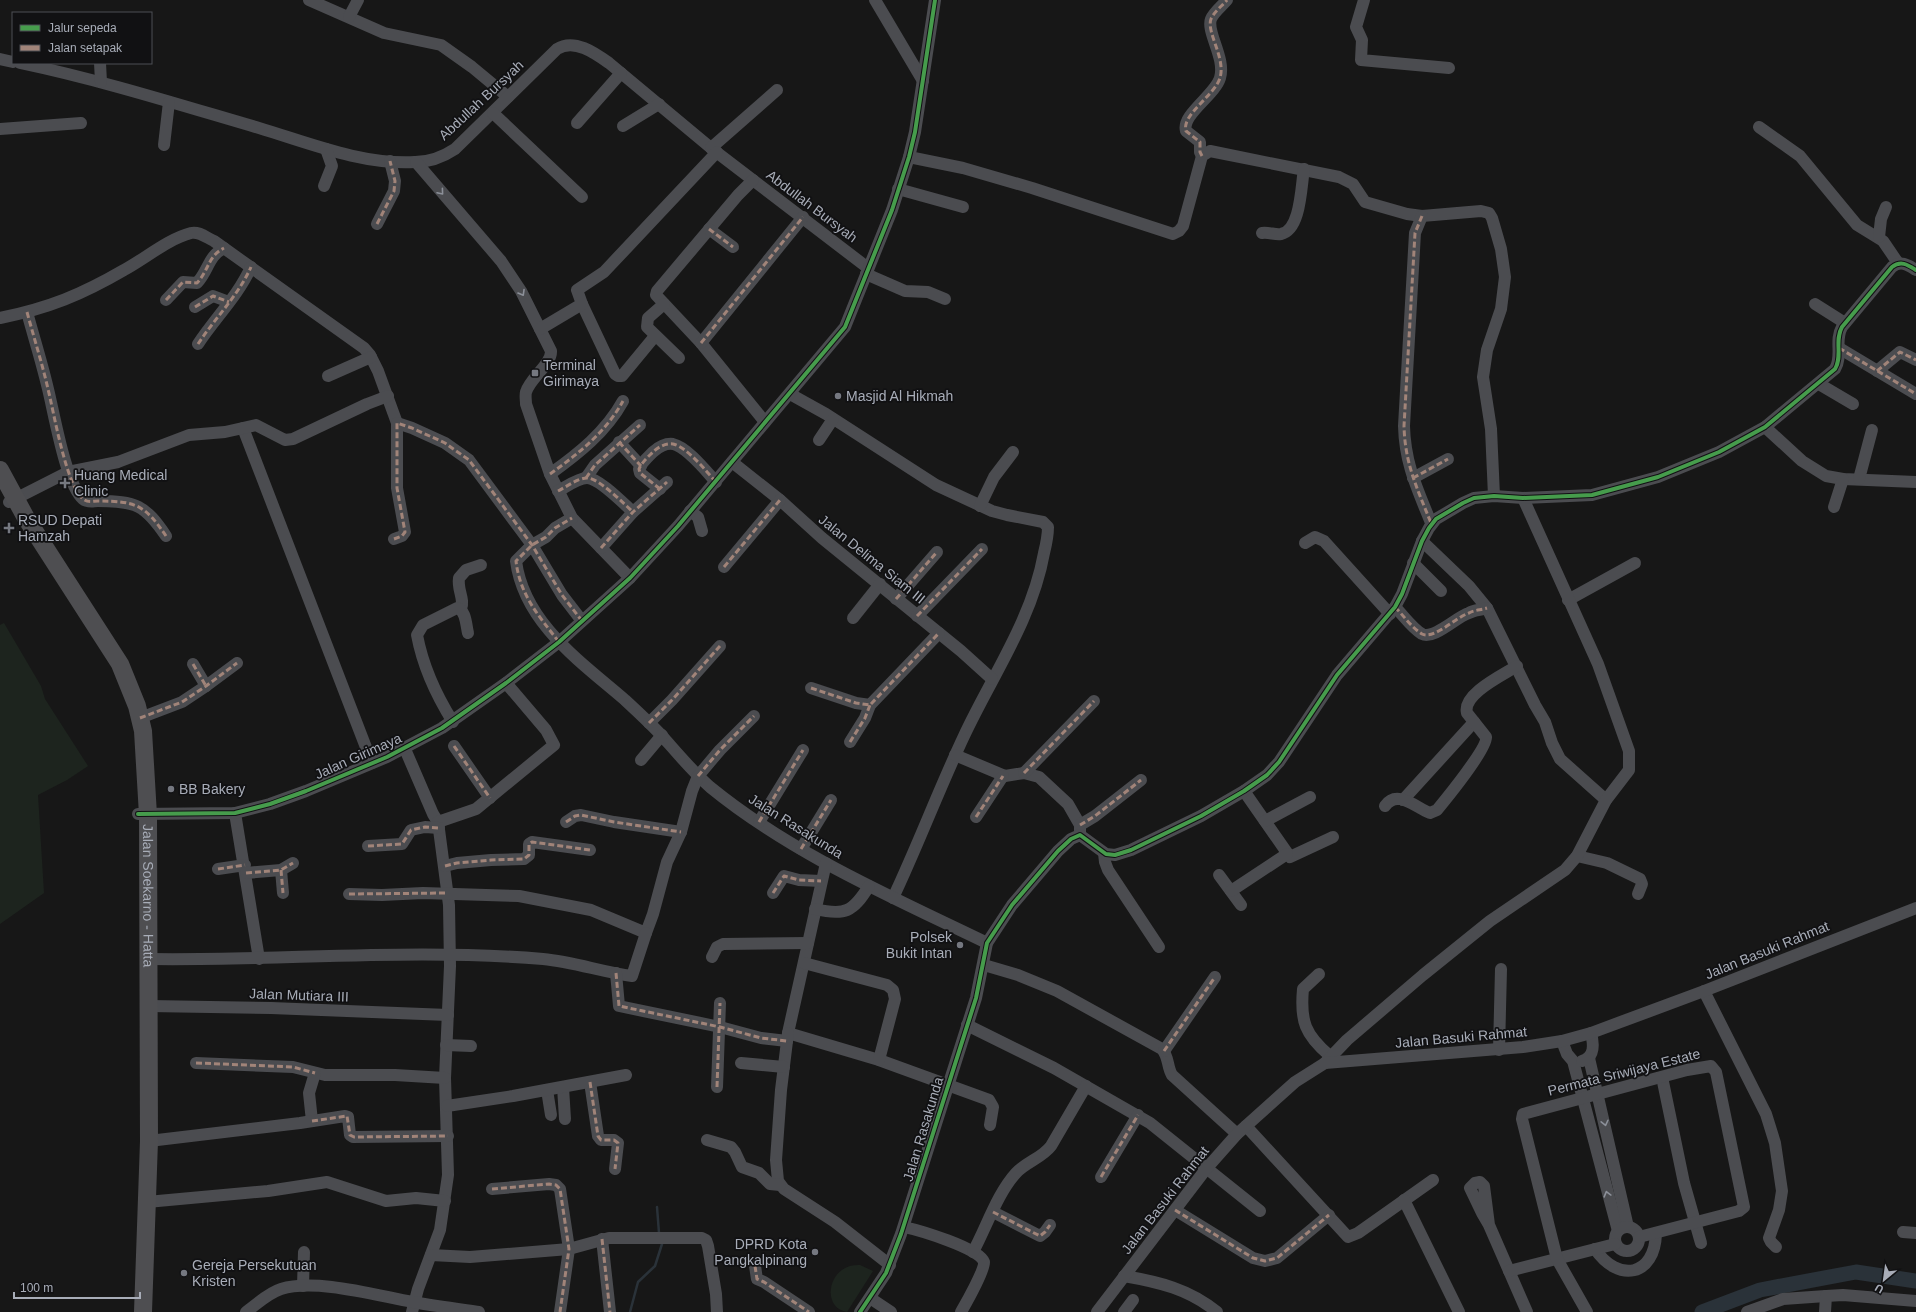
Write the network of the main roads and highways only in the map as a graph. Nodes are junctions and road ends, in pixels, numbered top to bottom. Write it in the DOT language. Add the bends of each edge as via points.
graph roads {
  1 [pos="0,470"];
  2 [pos="8,496"];
  3 [pos="143,815"];
  4 [pos="141,1229"];
  5 [pos="135,1312"];
  6 [pos="143,1312"];
  1 -- 2 [label="highway, Jalan Soekarno - Hatta"];
  2 -- 3 [label="highway, Jalan Soekarno - Hatta" via="23,529 100,647 114,674 134,735"];
  2 -- 3 [label="highway, Jalan Soekarno - Hatta" via="120,664 130,686 140,718 146,756"];
  3 -- 4 [label="highway, Jalan Soekarno - Hatta" via="140,970"];
  3 -- 4 [label="highway, Jalan Soekarno - Hatta" via="149,959 149,1140 147,1202"];
  4 -- 5 [label="highway, Jalan Soekarno - Hatta"];
  4 -- 6 [label="highway, Jalan Soekarno - Hatta"];
}
